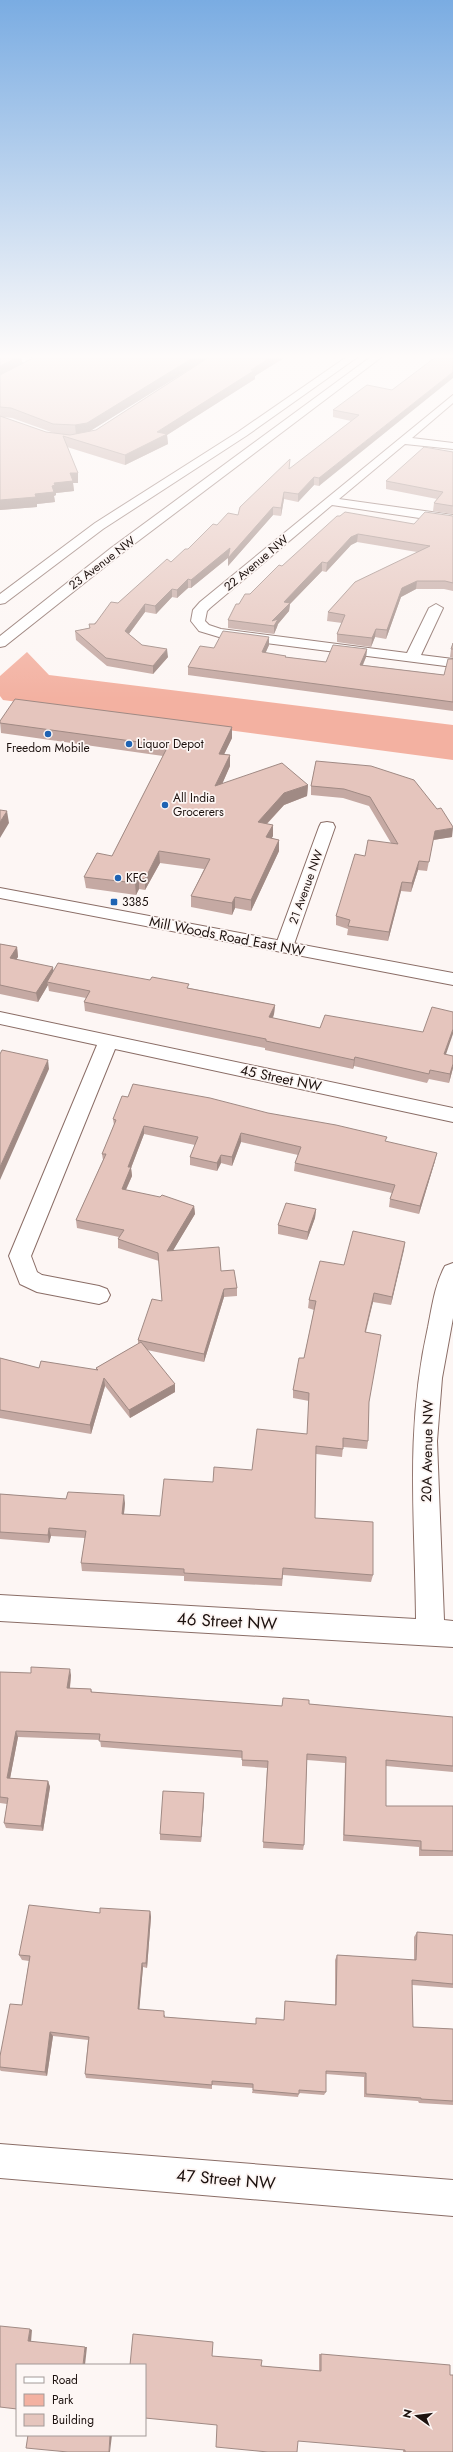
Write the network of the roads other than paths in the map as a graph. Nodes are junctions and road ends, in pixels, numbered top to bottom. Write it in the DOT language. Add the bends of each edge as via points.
graph roads {
  1 [pos="185,470"];
  2 [pos="224,470"];
  3 [pos="366,470"];
  4 [pos="329,501"];
  5 [pos="453,519"];
  6 [pos="0,600"];
  7 [pos="436,608"];
  8 [pos="0,643"];
  9 [pos="412,658"];
  10 [pos="453,662"];
  11 [pos="327,827"];
  12 [pos="0,893"];
  13 [pos="284,947"];
  14 [pos="453,979"];
  15 [pos="0,1018"];
  16 [pos="109,1041"];
  17 [pos="453,1116"];
  18 [pos="453,1272"];
  19 [pos="99,1295"];
  20 [pos="0,1608"];
  21 [pos="442,1633"];
  22 [pos="0,2161"];
  23 [pos="453,2198"];
  1 -- 6 [label="street" via="99,526"];
  2 -- 8 [label="street, 23 Avenue NW" via="116,551"];
  3 -- 4 [label="street, 22 Avenue NW"];
  4 -- 5 [label="street"];
  4 -- 9 [label="street, 22 Avenue NW" via="205,605 198,616 200,625 219,633"];
  7 -- 9 [label="street"];
  9 -- 10 [label="street"];
  11 -- 13 [label="street, 21 Avenue NW"];
  12 -- 13 [label="street, Mill Woods Road East NW"];
  13 -- 14 [label="street, Mill Woods Road East NW"];
  15 -- 16 [label="street, 45 Street NW"];
  16 -- 17 [label="street, 45 Street NW"];
  16 -- 19 [label="street" via="20,1256 28,1278 37,1283"];
  18 -- 21 [label="street, 20A Avenue NW" via="438,1325 426,1414 425,1469"];
  20 -- 21 [label="street, 46 Street NW"];
  22 -- 23 [label="street, 47 Street NW"];
}
